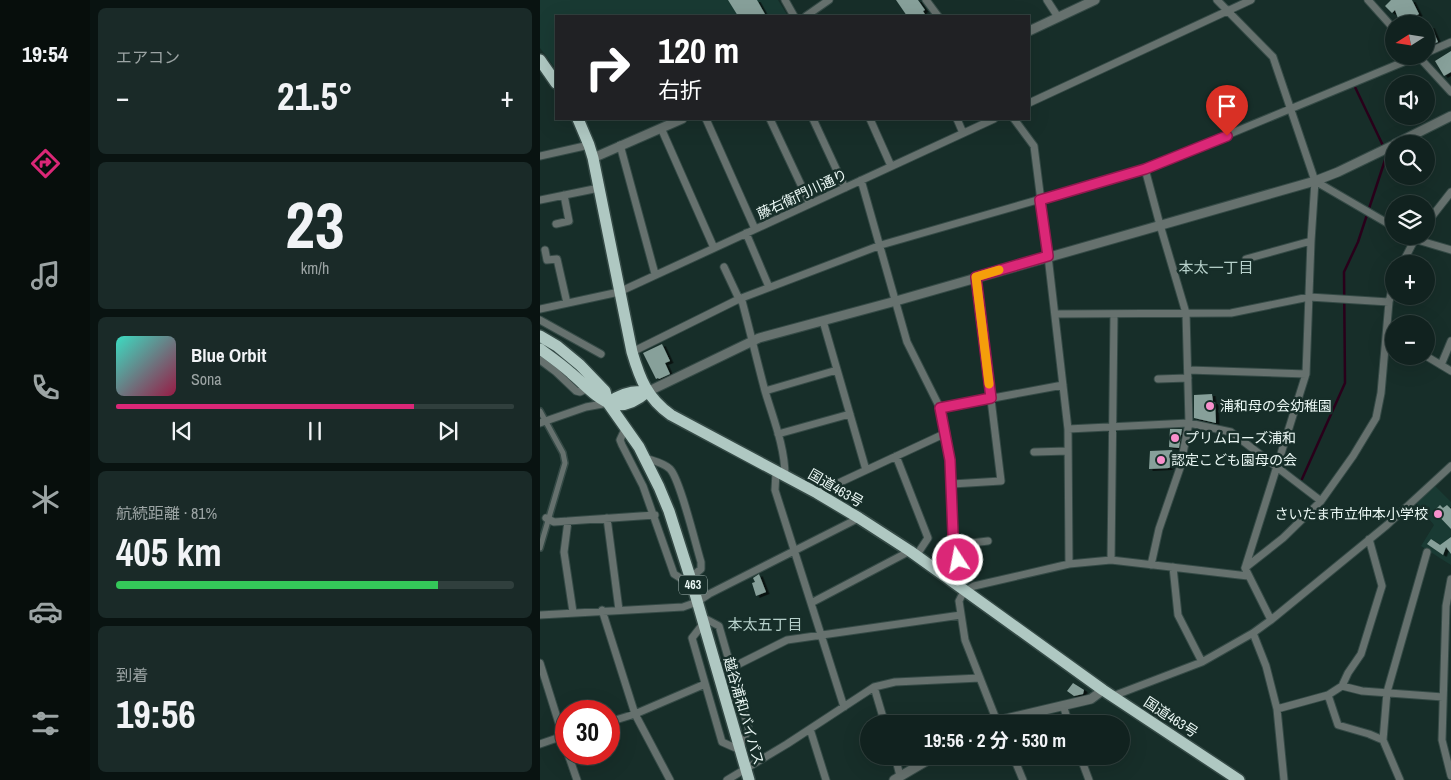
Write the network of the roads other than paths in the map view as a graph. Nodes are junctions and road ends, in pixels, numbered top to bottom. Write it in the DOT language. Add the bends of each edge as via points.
graph roads {
  1 [pos="785,0"];
  2 [pos="828,0"];
  3 [pos="1047,0"];
  4 [pos="1096,0"];
  5 [pos="1217,0"];
  6 [pos="1251,0"];
  7 [pos="1368,0"];
  8 [pos="930,1"];
  9 [pos="1228,11"];
  10 [pos="793,15"];
  11 [pos="807,15"];
  12 [pos="937,15"];
  13 [pos="1058,17"];
  14 [pos="1385,19"];
  15 [pos="1030,31"];
  16 [pos="1451,42"];
  17 [pos="1435,48"];
  18 [pos="540,60"];
  19 [pos="1397,65"];
  20 [pos="1426,65"];
  21 [pos="555,81"];
  22 [pos="1451,92"];
  23 [pos="1030,103"];
  24 [pos="1291,110"];
  25 [pos="1451,116"];
  26 [pos="578,120"];
  27 [pos="680,120"];
  28 [pos="706,120"];
  29 [pos="770,120"];
  30 [pos="813,120"];
  31 [pos="870,120"];
  32 [pos="957,120"];
  33 [pos="992,120"];
  34 [pos="1015,120"];
  35 [pos="662,128"];
  36 [pos="963,132"];
  37 [pos="1413,135"];
  38 [pos="589,145"];
  39 [pos="620,145"];
  40 [pos="1385,149"];
  41 [pos="540,156"];
  42 [pos="593,158"];
  43 [pos="891,166"];
  44 [pos="1145,169"];
  45 [pos="861,180"];
  46 [pos="1315,181"];
  47 [pos="599,188"];
  48 [pos="845,188"];
  49 [pos="1451,192"];
  50 [pos="564,195"];
  51 [pos="540,200"];
  52 [pos="1040,200"];
  53 [pos="810,204"];
  54 [pos="1435,212"];
  55 [pos="1385,222"];
  56 [pos="556,224"];
  57 [pos="1160,225"];
  58 [pos="755,229"];
  59 [pos="746,233"];
  60 [pos="1310,242"];
  61 [pos="881,245"];
  62 [pos="1435,245"];
  63 [pos="714,248"];
  64 [pos="545,250"];
  65 [pos="1451,250"];
  66 [pos="1048,256"];
  67 [pos="1246,260"];
  68 [pos="724,267"];
  69 [pos="655,274"];
  70 [pos="976,277"];
  71 [pos="769,287"];
  72 [pos="619,292"];
  73 [pos="1309,297"];
  74 [pos="739,299"];
  75 [pos="896,300"];
  76 [pos="567,302"];
  77 [pos="1385,302"];
  78 [pos="540,309"];
  79 [pos="1186,313"];
  80 [pos="1055,314"];
  81 [pos="1114,314"];
  82 [pos="540,320"];
  83 [pos="823,321"];
  84 [pos="540,336"];
  85 [pos="752,340"];
  86 [pos="1451,341"];
  87 [pos="1385,346"];
  88 [pos="540,349"];
  89 [pos="632,352"];
  90 [pos="601,354"];
  91 [pos="540,360"];
  92 [pos="1435,361"];
  93 [pos="1441,365"];
  94 [pos="837,370"];
  95 [pos="1451,371"];
  96 [pos="1188,374"];
  97 [pos="1306,374"];
  98 [pos="1158,379"];
  99 [pos="1063,385"];
  100 [pos="588,388"];
  101 [pos="765,390"];
  102 [pos="647,392"];
  103 [pos="991,398"];
  104 [pos="608,403"];
  105 [pos="940,408"];
  106 [pos="540,411"];
  107 [pos="850,414"];
  108 [pos="543,422"];
  109 [pos="1189,423"];
  110 [pos="626,427"];
  111 [pos="1114,427"];
  112 [pos="1068,429"];
  113 [pos="946,433"];
  114 [pos="778,434"];
  115 [pos="1068,451"];
  116 [pos="1034,452"];
  117 [pos="896,456"];
  118 [pos="645,458"];
  119 [pos="1451,466"];
  120 [pos="1277,468"];
  121 [pos="866,470"];
  122 [pos="781,474"];
  123 [pos="952,484"];
  124 [pos="817,493"];
  125 [pos="1322,501"];
  126 [pos="654,515"];
  127 [pos="607,518"];
  128 [pos="859,518"];
  129 [pos="547,519"];
  130 [pos="568,521"];
  131 [pos="1369,539"];
  132 [pos="988,541"];
  133 [pos="955,545"];
  134 [pos="540,548"];
  135 [pos="794,550"];
  136 [pos="1427,552"];
  137 [pos="913,553"];
  138 [pos="1111,560"];
  139 [pos="1069,564"];
  140 [pos="1151,564"];
  141 [pos="1173,567"];
  142 [pos="1245,568"];
  143 [pos="1248,576"];
  144 [pos="1451,579"];
  145 [pos="692,583"];
  146 [pos="962,588"];
  147 [pos="697,602"];
  148 [pos="811,603"];
  149 [pos="602,610"];
  150 [pos="619,610"];
  151 [pos="573,612"];
  152 [pos="540,615"];
  153 [pos="961,615"];
  154 [pos="1271,620"];
  155 [pos="702,621"];
  156 [pos="1253,633"];
  157 [pos="822,635"];
  158 [pos="1202,662"];
  159 [pos="540,663"];
  160 [pos="731,668"];
  161 [pos="980,678"];
  162 [pos="705,684"];
  163 [pos="1342,686"];
  164 [pos="874,687"];
  165 [pos="1103,690"];
  166 [pos="1387,692"];
  167 [pos="1328,695"];
  168 [pos="1113,696"];
  169 [pos="1443,696"];
  170 [pos="1063,705"];
  171 [pos="555,706"];
  172 [pos="844,707"];
  173 [pos="1277,709"];
  174 [pos="634,714"];
  175 [pos="882,715"];
  176 [pos="993,715"];
  177 [pos="1026,715"];
  178 [pos="1066,715"];
  179 [pos="620,718"];
  180 [pos="810,729"];
  181 [pos="555,739"];
  182 [pos="1383,740"];
  183 [pos="540,744"];
  184 [pos="740,750"];
  185 [pos="572,765"];
  186 [pos="896,765"];
  187 [pos="919,765"];
  188 [pos="1017,765"];
  189 [pos="1083,765"];
  190 [pos="745,768"];
  191 [pos="1451,776"];
  192 [pos="897,778"];
  193 [pos="577,780"];
  194 [pos="670,780"];
  195 [pos="727,780"];
  196 [pos="748,780"];
  197 [pos="826,780"];
  198 [pos="1023,780"];
  199 [pos="1089,780"];
  200 [pos="1239,780"];
  201 [pos="1284,780"];
  202 [pos="1400,780"];
  1 -- 10 [label="street"];
  2 -- 11 [label="street"];
  3 -- 13 [label="street"];
  4 -- 13 [label="street"];
  5 -- 9 [label="street"];
  6 -- 9 [label="street"];
  7 -- 14 [label="street"];
  8 -- 12 [label="street"];
  9 -- 23 [label="street"];
  9 -- 24 [label="street" via="1273,57"];
  13 -- 15 [label="street"];
  16 -- 17 [label="street"];
  18 -- 21 [label="highway"];
  19 -- 24 [label="street"];
  20 -- 22 [label="street"];
  24 -- 44 [label="street"];
  24 -- 46 [label="street"];
  25 -- 37 [label="street"];
  26 -- 38 [label="highway, 国道463号"];
  27 -- 35 [label="street"];
  28 -- 58 [label="street"];
  29 -- 53 [label="street"];
  30 -- 48 [label="street"];
  31 -- 43 [label="street"];
  32 -- 36 [label="street"];
  33 -- 36 [label="street, 藤右衛門川通り"];
  34 -- 52 [label="street" via="1034,146"];
  35 -- 39 [label="street"];
  35 -- 63 [label="street"];
  36 -- 43 [label="street, 藤右衛門川通り"];
  38 -- 41 [label="street"];
  38 -- 42 [label="highway, 国道463号"];
  39 -- 42 [label="street"];
  39 -- 69 [label="street"];
  40 -- 46 [label="street"];
  42 -- 47 [label="highway, 国道463号"];
  43 -- 45 [label="street, 藤右衛門川通り"];
  44 -- 52 [label="street"];
  44 -- 57 [label="street"];
  45 -- 48 [label="street, 藤右衛門川通り"];
  45 -- 61 [label="street"];
  46 -- 55 [label="street"];
  46 -- 57 [label="street"];
  46 -- 60 [label="street"];
  47 -- 50 [label="street"];
  47 -- 72 [label="highway, 国道463号"];
  48 -- 53 [label="street, 藤右衛門川通り"];
  49 -- 54 [label="street"];
  50 -- 51 [label="street"];
  50 -- 56 [label="street" via="569,221"];
  52 -- 61 [label="street"];
  52 -- 66 [label="street"];
  53 -- 58 [label="street, 藤右衛門川通り"];
  57 -- 66 [label="street"];
  57 -- 79 [label="street"];
  58 -- 59 [label="street, 藤右衛門川通り"];
  59 -- 63 [label="street, 藤右衛門川通り"];
  59 -- 71 [label="street"];
  60 -- 67 [label="street"];
  60 -- 73 [label="street"];
  61 -- 71 [label="street"];
  61 -- 75 [label="street"];
  62 -- 65 [label="street"];
  63 -- 69 [label="street, 藤右衛門川通り"];
  64 -- 76 [label="street" via="547,260 557,258"];
  66 -- 70 [label="street"];
  66 -- 80 [label="street"];
  68 -- 74 [label="street"];
  69 -- 72 [label="street, 藤右衛門川通り"];
  70 -- 75 [label="street"];
  70 -- 103 [label="street"];
  71 -- 74 [label="street"];
  72 -- 76 [label="street, 藤右衛門川通り"];
  72 -- 89 [label="highway, 国道463号"];
  73 -- 77 [label="street"];
  73 -- 79 [label="street" via="1231,313"];
  73 -- 97 [label="street"];
  74 -- 85 [label="street"];
  74 -- 89 [label="street"];
  75 -- 83 [label="street"];
  75 -- 105 [label="street" via="907,342"];
  76 -- 78 [label="street, 藤右衛門川通り"];
  79 -- 81 [label="street"];
  79 -- 96 [label="street"];
  80 -- 81 [label="street"];
  80 -- 99 [label="street"];
  81 -- 111 [label="street"];
  82 -- 90 [label="street"];
  83 -- 85 [label="street"];
  83 -- 94 [label="street"];
  84 -- 104 [label="highway, 越谷浦和バイパス / 463" via="580,365 605,391"];
  85 -- 101 [label="street"];
  85 -- 102 [label="street"];
  86 -- 93 [label="street"];
  87 -- 125 [label="street" via="1376,418"];
  88 -- 100 [label="highway, 越谷浦和バイパス / 463"];
  89 -- 102 [label="highway, 国道463号"];
  91 -- 100 [label="street" via="576,392"];
  92 -- 93 [label="street"];
  93 -- 95 [label="street"];
  94 -- 101 [label="street"];
  94 -- 107 [label="street"];
  96 -- 97 [label="street"];
  96 -- 98 [label="street"];
  96 -- 109 [label="street"];
  97 -- 120 [label="street"];
  99 -- 103 [label="street"];
  99 -- 112 [label="street"];
  100 -- 104 [label="highway, 越谷浦和バイパス / 463"];
  101 -- 114 [label="street"];
  102 -- 104 [label="highway" via="638,400 620,405"];
  102 -- 122 [label="highway, 国道463号" via="671,415"];
  103 -- 105 [label="street"];
  103 -- 123 [label="street" via="1001,481"];
  104 -- 108 [label="street"];
  104 -- 110 [label="highway, 越谷浦和バイパス / 463"];
  105 -- 113 [label="street"];
  106 -- 108 [label="street"];
  107 -- 114 [label="street"];
  107 -- 121 [label="street"];
  108 -- 129 [label="street" via="563,453 565,463"];
  109 -- 111 [label="street"];
  109 -- 120 [label="street" via="1231,432"];
  109 -- 140 [label="street" via="1180,468 1159,528"];
  110 -- 118 [label="highway, 越谷浦和バイパス / 463"];
  110 -- 126 [label="street" via="620,440"];
  111 -- 112 [label="street"];
  111 -- 138 [label="street"];
  112 -- 115 [label="street"];
  113 -- 117 [label="street"];
  113 -- 123 [label="street"];
  114 -- 122 [label="street" via="785,467"];
  115 -- 116 [label="street"];
  115 -- 139 [label="street"];
  117 -- 121 [label="street"];
  117 -- 137 [label="street" via="928,538"];
  118 -- 145 [label="highway, 越谷浦和バイパス / 463" via="669,512"];
  118 -- 145 [label="street" via="665,465 673,473 701,562"];
  119 -- 131 [label="street"];
  120 -- 125 [label="street"];
  120 -- 142 [label="street"];
  121 -- 124 [label="street"];
  122 -- 124 [label="highway, 国道463号"];
  122 -- 135 [label="street" via="776,490"];
  123 -- 133 [label="street"];
  124 -- 128 [label="highway, 国道463号"];
  125 -- 142 [label="street"];
  126 -- 127 [label="street"];
  126 -- 145 [label="street" via="674,574"];
  127 -- 130 [label="street"];
  127 -- 150 [label="street"];
  128 -- 135 [label="street"];
  128 -- 137 [label="highway, 国道463号"];
  129 -- 130 [label="street"];
  129 -- 134 [label="street"];
  130 -- 151 [label="street" via="564,552"];
  131 -- 154 [label="street"];
  131 -- 163 [label="street" via="1382,586 1361,654"];
  132 -- 133 [label="street"];
  133 -- 146 [label="street"];
  135 -- 147 [label="street"];
  135 -- 148 [label="street"];
  136 -- 166 [label="street"];
  137 -- 146 [label="highway, 国道463号"];
  137 -- 148 [label="street"];
  138 -- 139 [label="street"];
  138 -- 140 [label="street"];
  139 -- 146 [label="street"];
  140 -- 141 [label="street"];
  141 -- 143 [label="street"];
  141 -- 158 [label="street" via="1178,615"];
  142 -- 143 [label="street"];
  143 -- 154 [label="street"];
  144 -- 169 [label="street" via="1446,606"];
  145 -- 147 [label="highway, 越谷浦和バイパス / 463"];
  146 -- 153 [label="street" via="959,601"];
  146 -- 165 [label="highway, 国道463号"];
  147 -- 150 [label="street" via="677,608"];
  147 -- 155 [label="highway, 越谷浦和バイパス / 463"];
  148 -- 157 [label="street"];
  149 -- 150 [label="street"];
  149 -- 151 [label="street"];
  149 -- 174 [label="street"];
  151 -- 152 [label="street"];
  153 -- 157 [label="street"];
  153 -- 161 [label="street" via="965,640"];
  154 -- 156 [label="street"];
  155 -- 160 [label="street" via="719,626"];
  155 -- 162 [label="street" via="692,638"];
  155 -- 184 [label="highway, 越谷浦和バイパス / 463"];
  156 -- 158 [label="street"];
  156 -- 173 [label="street"];
  157 -- 160 [label="street" via="787,640"];
  157 -- 172 [label="street"];
  158 -- 168 [label="street"];
  159 -- 171 [label="street"];
  160 -- 184 [label="street" via="749,730"];
  161 -- 164 [label="street" via="895,682"];
  161 -- 176 [label="street"];
  162 -- 174 [label="street"];
  162 -- 184 [label="street" via="722,742"];
  163 -- 166 [label="street"];
  163 -- 167 [label="street"];
  164 -- 172 [label="street"];
  164 -- 175 [label="street"];
  165 -- 168 [label="highway, 国道463号"];
  165 -- 170 [label="street" via="1094,698"];
  166 -- 169 [label="street"];
  166 -- 182 [label="street"];
  167 -- 173 [label="street"];
  167 -- 182 [label="street" via="1338,725"];
  168 -- 200 [label="highway, 国道463号"];
  169 -- 191 [label="street" via="1442,740"];
  170 -- 177 [label="street"];
  170 -- 178 [label="street"];
  172 -- 180 [label="street"];
  173 -- 201 [label="street"];
  174 -- 179 [label="street"];
  174 -- 194 [label="street"];
  180 -- 190 [label="street"];
  180 -- 197 [label="street"];
  181 -- 183 [label="street"];
  182 -- 202 [label="street"];
  184 -- 190 [label="highway, 越谷浦和バイパス / 463"];
  185 -- 193 [label="street"];
  186 -- 192 [label="street"];
  187 -- 192 [label="street"];
  188 -- 198 [label="street"];
  189 -- 199 [label="street"];
  190 -- 195 [label="street"];
  190 -- 196 [label="highway, 越谷浦和バイパス / 463"];
}
